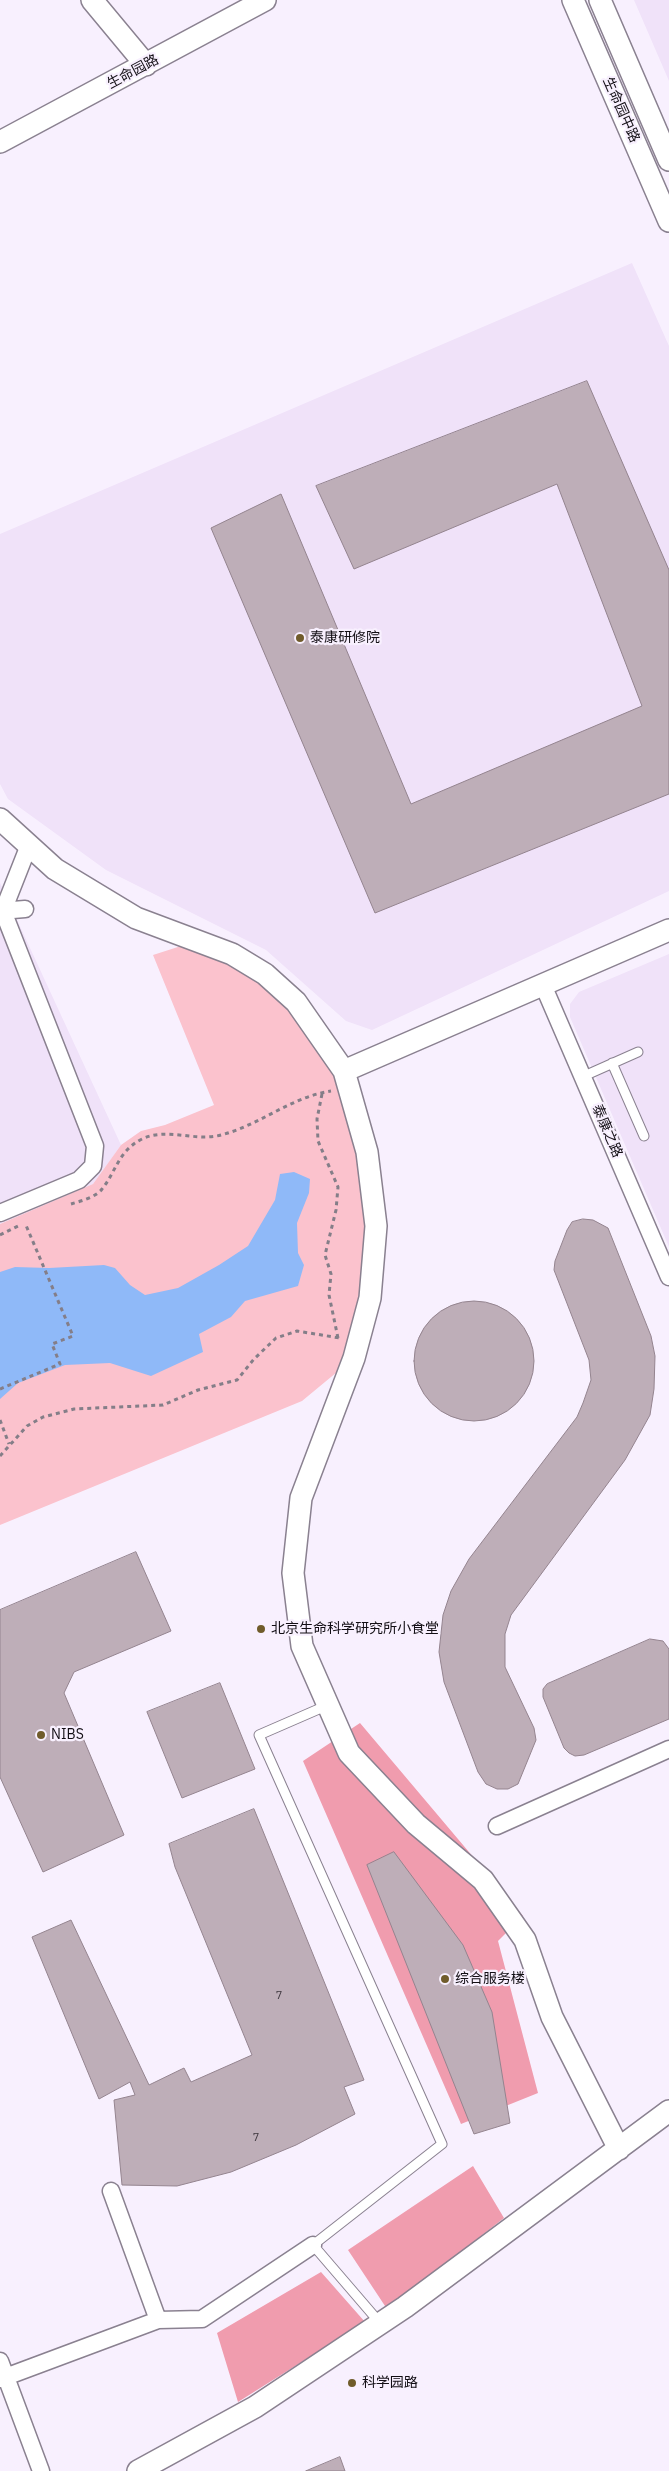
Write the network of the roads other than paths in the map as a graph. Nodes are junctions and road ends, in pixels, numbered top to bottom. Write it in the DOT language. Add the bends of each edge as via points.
graph roads {
  1 [pos="92,0"];
  2 [pos="265,0"];
  3 [pos="573,0"];
  4 [pos="600,0"];
  5 [pos="146,65"];
  6 [pos="0,142"];
  7 [pos="669,160"];
  8 [pos="669,221"];
  9 [pos="0,818"];
  10 [pos="29,846"];
  11 [pos="25,909"];
  12 [pos="1,912"];
  13 [pos="669,930"];
  14 [pos="543,986"];
  15 [pos="638,1052"];
  16 [pos="612,1063"];
  17 [pos="584,1076"];
  18 [pos="346,1080"];
  19 [pos="644,1136"];
  20 [pos="0,1213"];
  21 [pos="669,1277"];
  22 [pos="328,1705"];
  23 [pos="669,1749"];
  24 [pos="497,1826"];
  25 [pos="669,2111"];
  26 [pos="619,2148"];
  27 [pos="111,2191"];
  28 [pos="313,2245"];
  29 [pos="158,2320"];
  30 [pos="380,2324"];
  31 [pos="0,2361"];
  32 [pos="3,2378"];
  33 [pos="41,2471"];
  34 [pos="138,2471"];
  1 -- 5 [label="street"];
  2 -- 5 [label="street, 生命园路"];
  3 -- 8 [label="street, 生命园中路"];
  4 -- 7 [label="street, 生命园中路"];
  5 -- 6 [label="street, 生命园路"];
  9 -- 10 [label="street"];
  10 -- 12 [label="street"];
  10 -- 18 [label="street" via="55,869 136,918 232,954 265,974 296,1002"];
  11 -- 12 [label="street"];
  12 -- 20 [label="street" via="96,1146 93,1166 79,1180"];
  13 -- 14 [label="street"];
  14 -- 17 [label="street, 泰康之路"];
  14 -- 18 [label="street"];
  15 -- 16 [label="lane"];
  16 -- 17 [label="lane"];
  16 -- 19 [label="lane"];
  17 -- 21 [label="street, 泰康之路"];
  18 -- 22 [label="street" via="367,1152 376,1226 370,1298 358,1342 301,1498 292,1573 302,1646"];
  22 -- 26 [label="street" via="349,1752 416,1824 483,1880 525,1940 552,2017"];
  22 -- 28 [label="lane" via="259,1735 442,2144"];
  23 -- 24 [label="street"];
  25 -- 26 [label="street"];
  26 -- 30 [label="street"];
  27 -- 29 [label="street"];
  28 -- 29 [label="street" via="202,2319"];
  28 -- 30 [label="lane"];
  29 -- 32 [label="street"];
  30 -- 34 [label="street" via="255,2407"];
  31 -- 32 [label="street"];
  32 -- 33 [label="street"];
}
